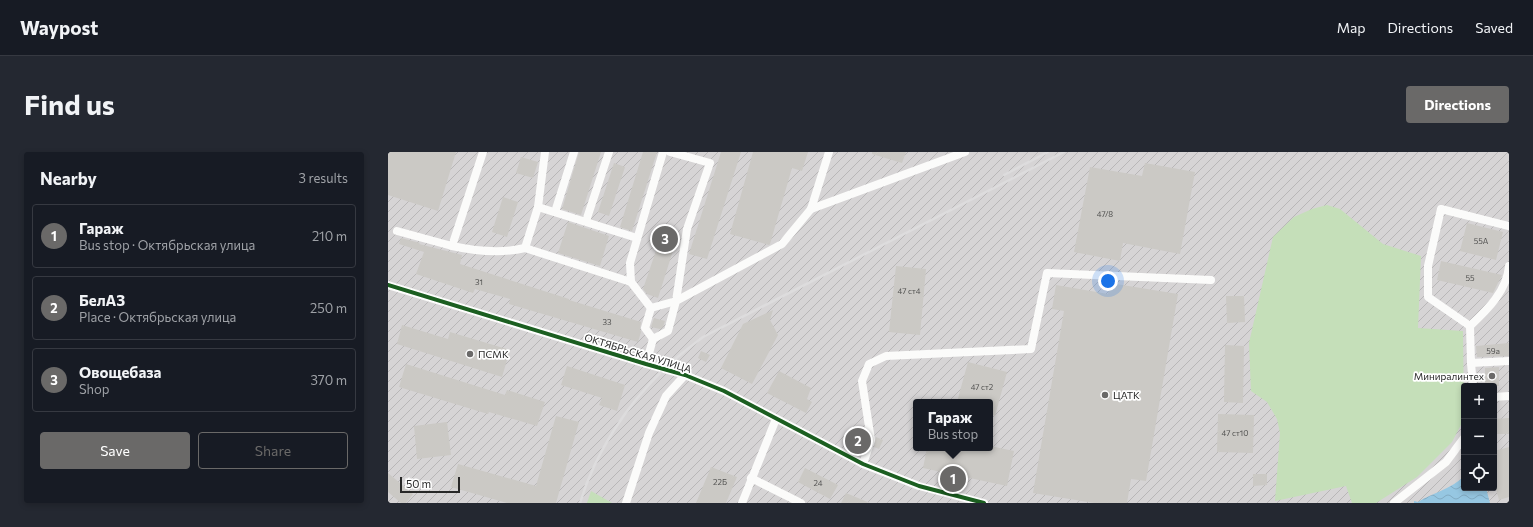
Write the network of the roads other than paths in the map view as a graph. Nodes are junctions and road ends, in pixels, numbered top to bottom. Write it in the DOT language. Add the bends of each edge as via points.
graph roads {
  1 [pos="483,152"];
  2 [pos="545,152"];
  3 [pos="574,152"];
  4 [pos="609,152"];
  5 [pos="663,152"];
  6 [pos="670,152"];
  7 [pos="829,152"];
  8 [pos="964,152"];
  9 [pos="538,207"];
  10 [pos="811,209"];
  11 [pos="555,212"];
  12 [pos="586,221"];
  13 [pos="1509,226"];
  14 [pos="397,231"];
  15 [pos="636,238"];
  16 [pos="452,246"];
  17 [pos="525,248"];
  18 [pos="1509,266"];
  19 [pos="1211,280"];
  20 [pos="631,282"];
  21 [pos="388,286"];
  22 [pos="676,302"];
  23 [pos="650,308"];
  24 [pos="1470,326"];
  25 [pos="653,339"];
  26 [pos="1509,361"];
  27 [pos="1471,363"];
  28 [pos="646,364"];
  29 [pos="685,375"];
  30 [pos="1472,383"];
  31 [pos="1509,396"];
  32 [pos="1497,397"];
  33 [pos="776,419"];
  34 [pos="1461,442"];
  35 [pos="863,464"];
  36 [pos="752,478"];
  37 [pos="626,503"];
  38 [pos="742,503"];
  39 [pos="801,503"];
  40 [pos="984,503"];
  41 [pos="1394,503"];
  1 -- 16 [label="street"];
  2 -- 9 [label="street"];
  3 -- 11 [label="street"];
  4 -- 12 [label="street"];
  5 -- 15 [label="street"];
  6 -- 22 [label="street" via="710,163 687,229"];
  7 -- 10 [label="street"];
  8 -- 10 [label="street"];
  9 -- 11 [label="street"];
  9 -- 17 [label="street"];
  10 -- 22 [label="street" via="782,244"];
  11 -- 12 [label="street"];
  12 -- 15 [label="street"];
  13 -- 24 [label="street" via="1441,209 1428,266 1428,297"];
  14 -- 16 [label="street"];
  15 -- 20 [label="street" via="630,263"];
  16 -- 17 [label="street" via="472,250 512,251"];
  17 -- 20 [label="street"];
  18 -- 24 [label="street" via="1498,295"];
  19 -- 35 [label="street" via="1047,273 1031,349 886,356 869,364 862,381 871,440"];
  20 -- 23 [label="street"];
  21 -- 28 [label="street, ОКТЯБРЬСКАЯ УЛИЦА"];
  22 -- 23 [label="street"];
  22 -- 25 [label="street" via="668,331"];
  23 -- 25 [label="street" via="645,328"];
  24 -- 27 [label="street"];
  25 -- 28 [label="street"];
  26 -- 27 [label="street"];
  27 -- 30 [label="street"];
  28 -- 29 [label="street, ОКТЯБРЬСКАЯ УЛИЦА"];
  29 -- 33 [label="street, ОКТЯБРЬСКАЯ УЛИЦА" via="724,391"];
  29 -- 37 [label="street" via="666,396 649,433"];
  31 -- 32 [label="street"];
  33 -- 35 [label="street, ОКТЯБРЬСКАЯ УЛИЦА"];
  33 -- 36 [label="street"];
  34 -- 41 [label="street" via="1446,462"];
  35 -- 40 [label="street, ОКТЯБРЬСКАЯ УЛИЦА" via="919,486"];
  36 -- 38 [label="street"];
  36 -- 39 [label="street"];
}
